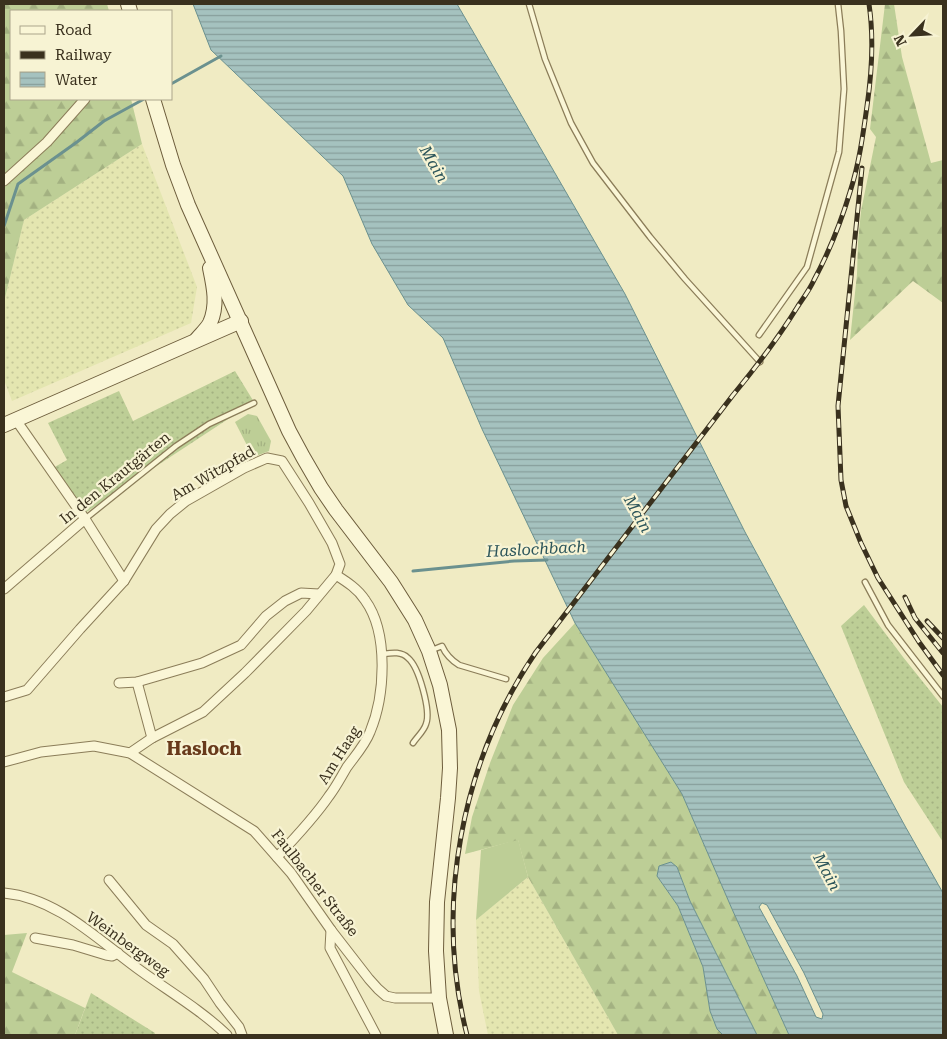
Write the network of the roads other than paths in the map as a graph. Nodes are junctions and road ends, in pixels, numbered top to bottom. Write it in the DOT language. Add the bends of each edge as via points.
graph roads {
  1 [pos="528,4"];
  2 [pos="838,4"];
  3 [pos="84,100"];
  4 [pos="153,100"];
  5 [pos="4,181"];
  6 [pos="206,246"];
  7 [pos="241,321"];
  8 [pos="759,335"];
  9 [pos="196,341"];
  10 [pos="760,362"];
  11 [pos="254,403"];
  12 [pos="10,422"];
  13 [pos="85,519"];
  14 [pos="336,575"];
  15 [pos="124,581"];
  16 [pos="865,582"];
  17 [pos="4,589"];
  18 [pos="319,594"];
  19 [pos="430,651"];
  20 [pos="382,654"];
  21 [pos="506,679"];
  22 [pos="137,682"];
  23 [pos="119,683"];
  24 [pos="943,696"];
  25 [pos="4,697"];
  26 [pos="152,738"];
  27 [pos="413,743"];
  28 [pos="130,753"];
  29 [pos="4,762"];
  30 [pos="277,857"];
  31 [pos="109,880"];
  32 [pos="4,893"];
  33 [pos="331,930"];
  34 [pos="35,938"];
  35 [pos="118,953"];
  36 [pos="440,998"];
  37 [pos="227,1035"];
  38 [pos="242,1035"];
  39 [pos="376,1035"];
  40 [pos="446,1035"];
  1 -- 10 [label="lane" via="567,114 594,163 668,258"];
  2 -- 8 [label="lane" via="844,89 839,152 807,267"];
  3 -- 5 [label="street" via="47,142"];
  4 -- 6 [label="main road" via="173,165"];
  6 -- 7 [label="main road"];
  6 -- 9 [label="main road" via="215,292 214,309 209,325"];
  7 -- 9 [label="main road"];
  7 -- 19 [label="main road" via="303,457 336,510 391,582"];
  9 -- 12 [label="main road"];
  11 -- 13 [label="lane, In den Krautgärten" via="209,424 176,446"];
  12 -- 13 [label="street"];
  13 -- 15 [label="street"];
  13 -- 17 [label="street, In den Krautgärten"];
  14 -- 15 [label="street, Am Witzpfad" via="340,564 309,503 282,461 267,458 186,500 156,529"];
  14 -- 18 [label="street"];
  14 -- 20 [label="street, Am Haag" via="365,600 375,619"];
  15 -- 25 [label="street, Am Witzpfad" via="26,690"];
  16 -- 24 [label="lane" via="888,625"];
  18 -- 22 [label="street" via="302,593 286,600 266,616 241,645 202,663"];
  18 -- 26 [label="street" via="306,611 203,712"];
  19 -- 21 [label="lane" via="442,646 445,654 459,665"];
  19 -- 36 [label="main road" via="449,730 450,758 437,902 436,951"];
  20 -- 27 [label="lane" via="398,653 408,658 419,675 428,716 426,726"];
  20 -- 30 [label="street, Am Haag" via="378,708 370,734 329,797"];
  22 -- 23 [label="street"];
  22 -- 26 [label="street"];
  26 -- 28 [label="street"];
  28 -- 29 [label="street" via="94,746 41,752"];
  28 -- 30 [label="street, Faulbacher Straße" via="254,831"];
  30 -- 33 [label="street, Faulbacher Straße"];
  31 -- 38 [label="street" via="146,925 173,944 204,978"];
  32 -- 35 [label="street, Weinbergweg" via="39,901 58,910"];
  33 -- 36 [label="street, Faulbacher Straße" via="386,996"];
  33 -- 39 [label="street" via="330,948"];
  34 -- 35 [label="street" via="106,955"];
  35 -- 37 [label="street, Weinbergweg"];
  36 -- 40 [label="main road"];
}
